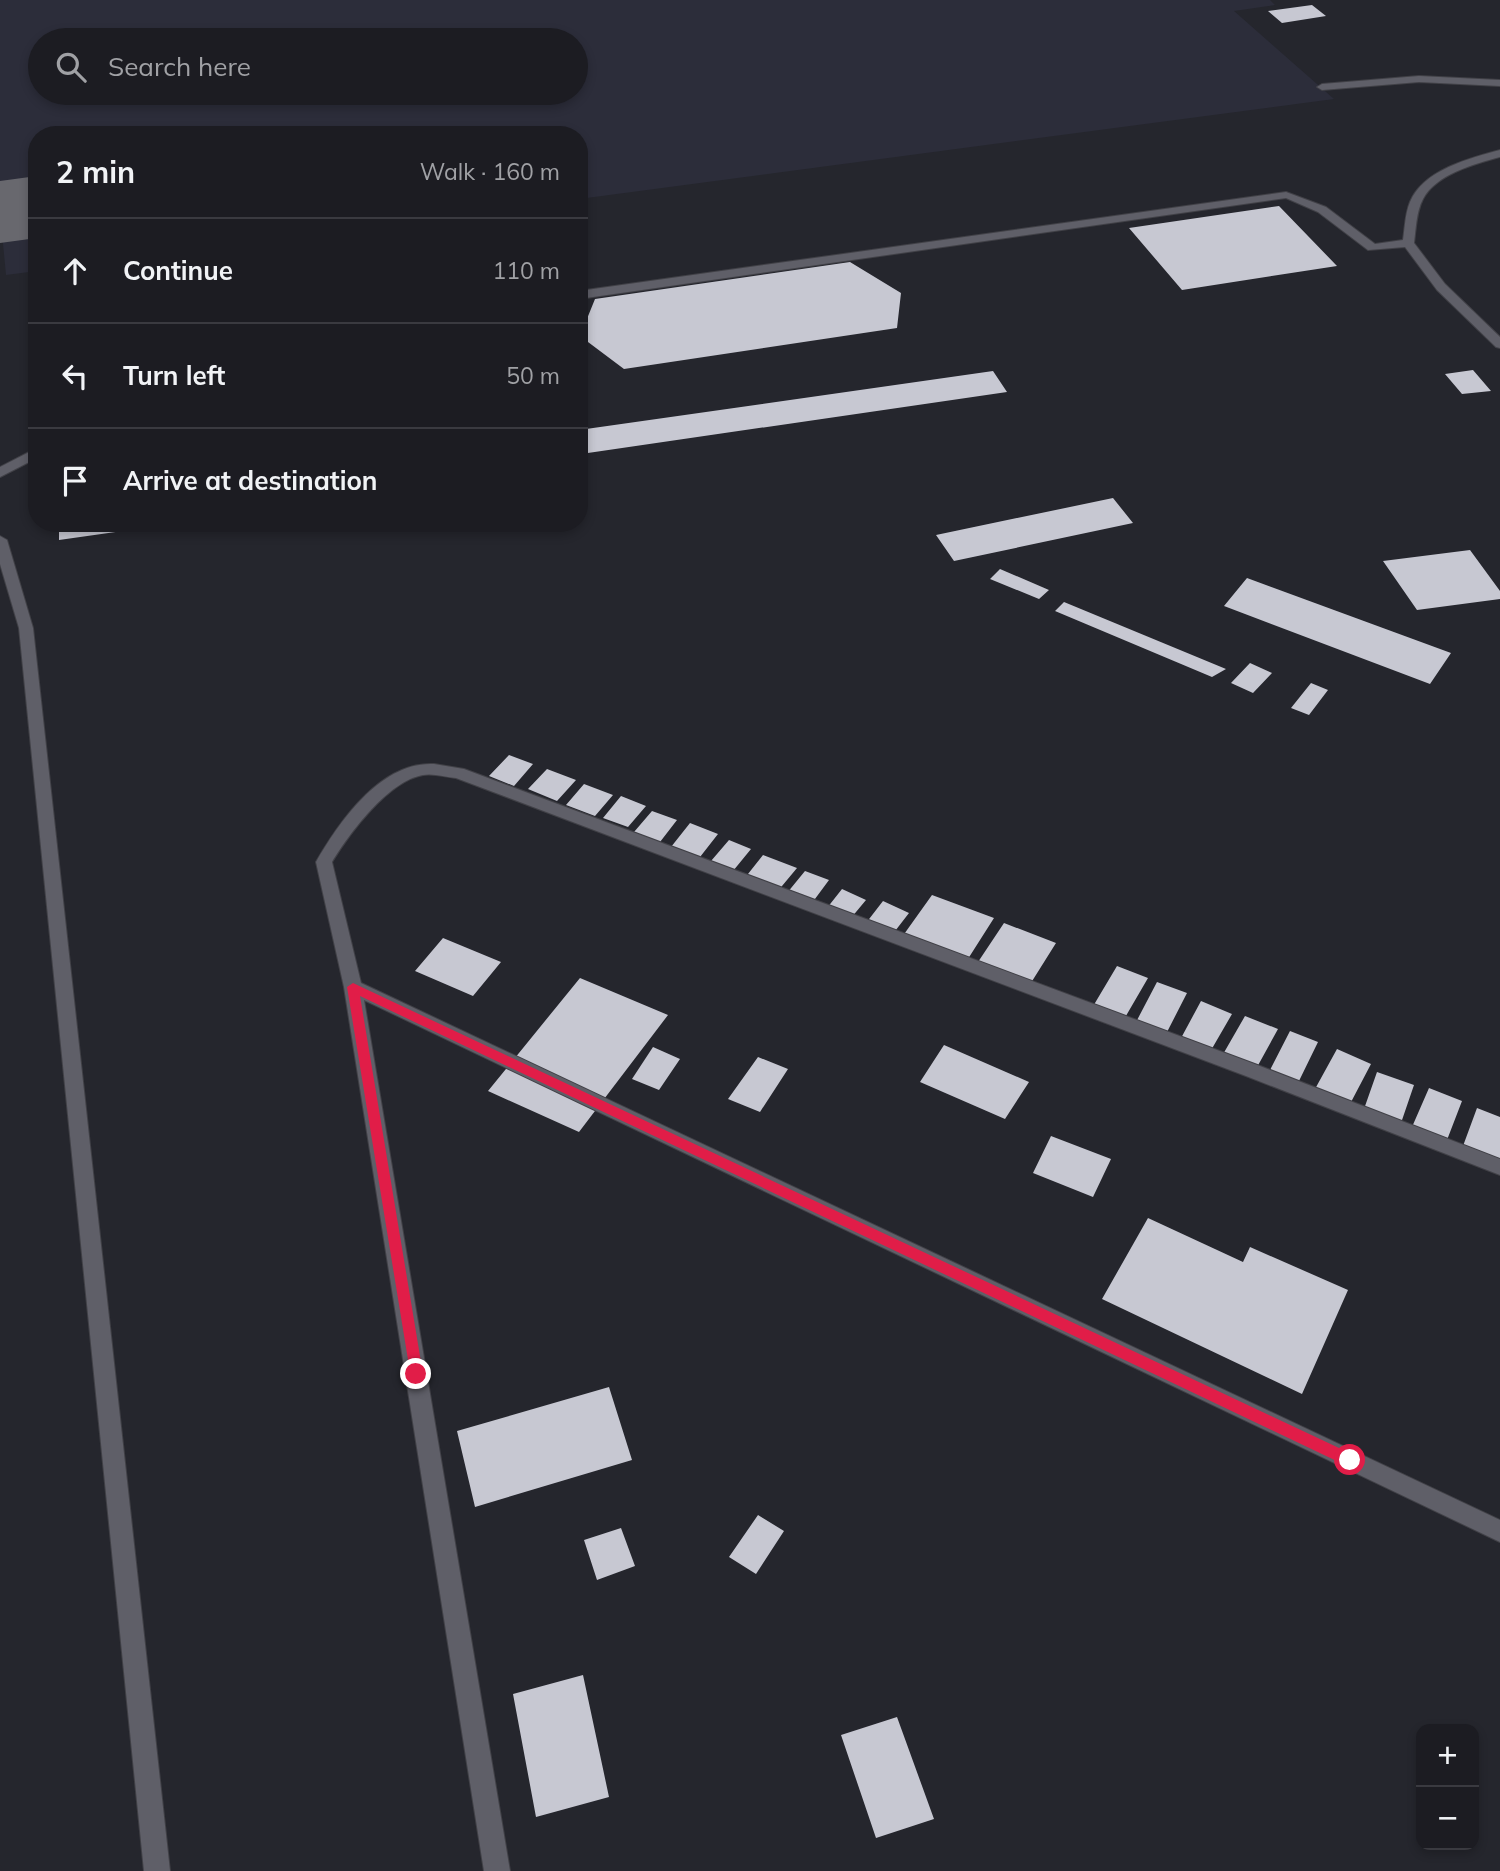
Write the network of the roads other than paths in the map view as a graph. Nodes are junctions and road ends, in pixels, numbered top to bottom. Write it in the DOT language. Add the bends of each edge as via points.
graph roads {
  1 [pos="1500,83"];
  2 [pos="1322,88"];
  3 [pos="1500,153"];
  4 [pos="1408,243"];
  5 [pos="588,294"];
  6 [pos="1500,344"];
  7 [pos="28,457"];
  8 [pos="0,473"];
  9 [pos="0,540"];
  10 [pos="353,987"];
  11 [pos="1500,1167"];
  12 [pos="1500,1531"];
  13 [pos="157,1871"];
  14 [pos="497,1871"];
  1 -- 2 [label="lane" via="1419,79"];
  3 -- 4 [label="lane" via="1435,181 1417,197"];
  4 -- 5 [label="lane" via="1372,248 1312,201 1286,195"];
  4 -- 6 [label="lane" via="1441,287"];
  7 -- 8 [label="lane"];
  9 -- 13 [label="lane" via="26,628"];
  10 -- 11 [label="lane" via="324,862 335,840 392,782 421,770 458,773"];
  10 -- 12 [label="lane"];
  10 -- 14 [label="lane"];
}
